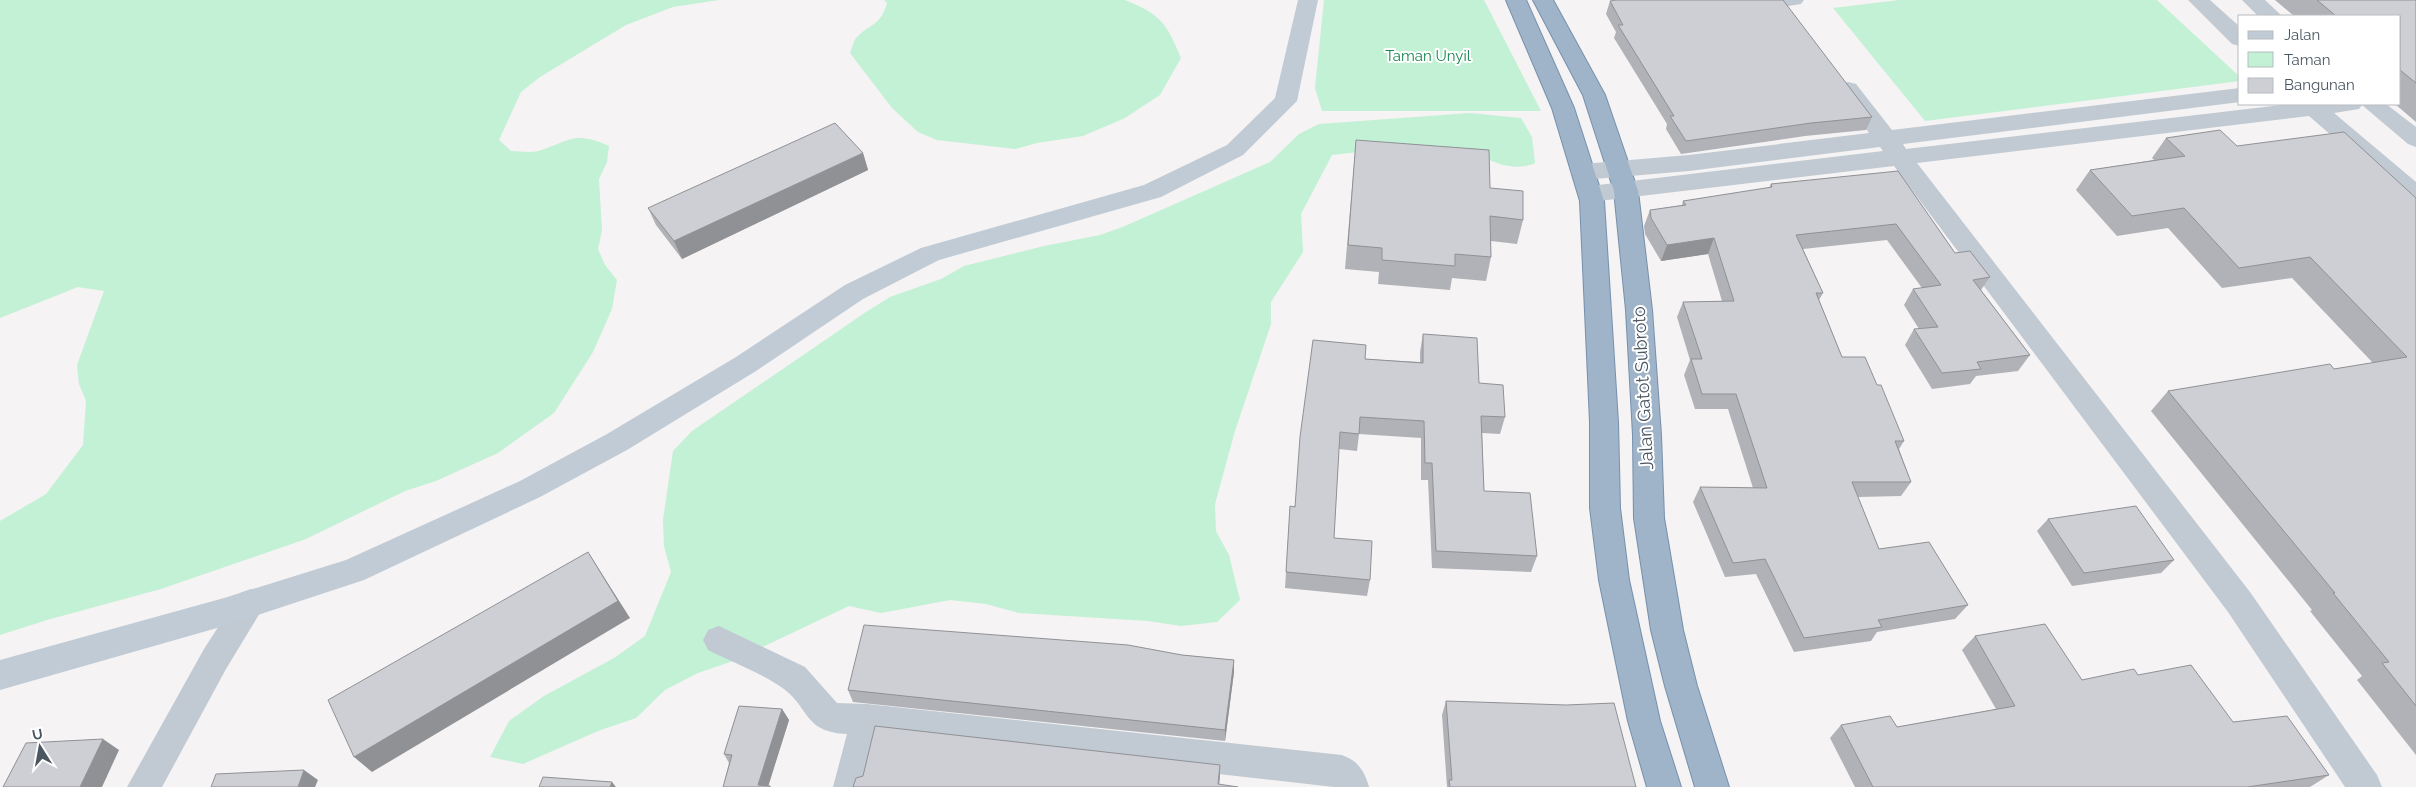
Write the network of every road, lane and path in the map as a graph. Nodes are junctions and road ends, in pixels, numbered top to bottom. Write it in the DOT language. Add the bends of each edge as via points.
graph roads {
  1 [pos="1308,0"];
  2 [pos="1516,0"];
  3 [pos="1543,0"];
  4 [pos="2198,0"];
  5 [pos="2252,0"];
  6 [pos="2270,15"];
  7 [pos="2238,37"];
  8 [pos="1834,70"];
  9 [pos="2238,94"];
  10 [pos="2332,105"];
  11 [pos="2373,105"];
  12 [pos="2312,106"];
  13 [pos="2019,122"];
  14 [pos="2416,139"];
  15 [pos="2036,141"];
  16 [pos="1892,148"];
  17 [pos="1622,180"];
  18 [pos="1586,183"];
  19 [pos="2416,195"];
  20 [pos="251,603"];
  21 [pos="719,640"];
  22 [pos="0,675"];
  23 [pos="867,719"];
  24 [pos="144,787"];
  25 [pos="850,787"];
  26 [pos="1352,787"];
  27 [pos="1664,787"];
  28 [pos="1712,787"];
  29 [pos="2365,787"];
  1 -- 20 [label="main road" via="1286,101 1235,150 1152,191 930,254 854,292 738,369 617,442 530,489 353,571"];
  2 -- 18 [label="highway" via="1563,108"];
  3 -- 17 [label="highway, Jalan Gatot Subroto" via="1594,95"];
  4 -- 7 [label="street"];
  5 -- 6 [label="street"];
  8 -- 16 [label="street"];
  9 -- 13 [label="street"];
  10 -- 12 [label="street"];
  11 -- 14 [label="street"];
  12 -- 15 [label="street"];
  12 -- 19 [label="street"];
  13 -- 15 [label="street"];
  13 -- 16 [label="street"];
  15 -- 16 [label="street"];
  16 -- 17 [label="street"];
  16 -- 29 [label="street" via="2239,602"];
  17 -- 18 [label="street"];
  17 -- 28 [label="highway, Jalan Gatot Subroto" via="1639,310 1649,518 1667,630"];
  18 -- 27 [label="highway" via="1604,422 1605,508 1614,580 1644,721"];
  20 -- 22 [label="main road"];
  20 -- 24 [label="street" via="215,659"];
  21 -- 23 [label="street" via="804,684 826,714"];
  23 -- 25 [label="street"];
  23 -- 26 [label="street" via="1342,771"];
}
